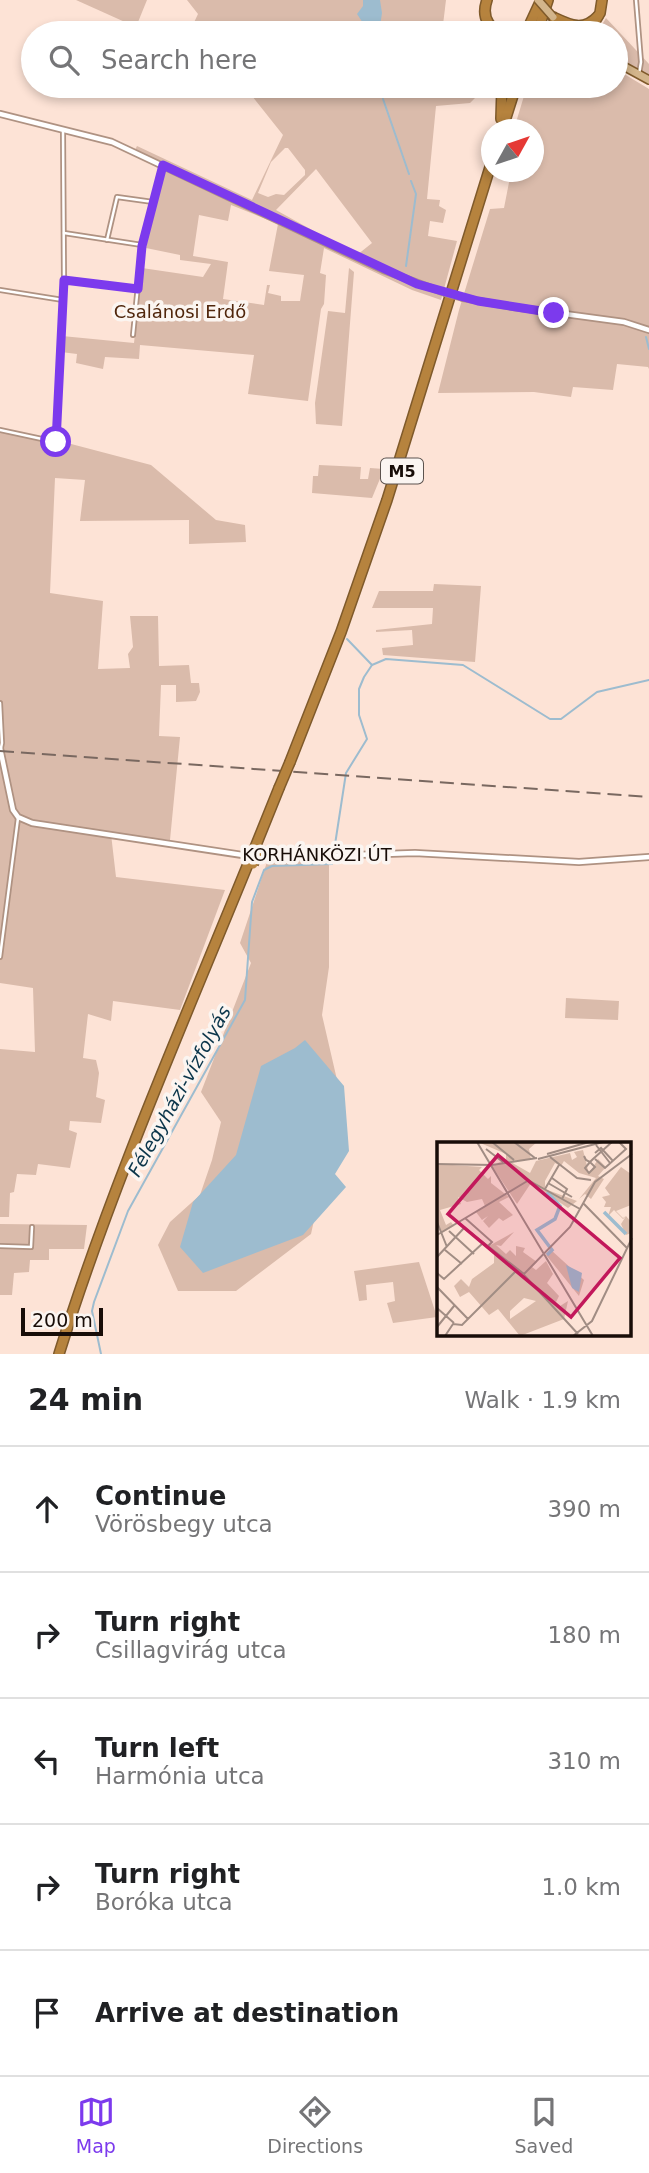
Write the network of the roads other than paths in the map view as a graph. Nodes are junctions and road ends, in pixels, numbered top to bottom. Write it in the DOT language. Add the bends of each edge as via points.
graph roads {
  1 [pos="485,0"];
  2 [pos="544,0"];
  3 [pos="604,0"];
  4 [pos="636,0"];
  5 [pos="549,15"];
  6 [pos="598,16"];
  7 [pos="483,21"];
  8 [pos="487,21"];
  9 [pos="533,21"];
  10 [pos="538,21"];
  11 [pos="544,21"];
  12 [pos="556,21"];
  13 [pos="561,21"];
  14 [pos="592,21"];
  15 [pos="596,21"];
  16 [pos="598,21"];
  17 [pos="628,68"];
  18 [pos="639,74"];
  19 [pos="649,80"];
  20 [pos="502,98"];
  21 [pos="514,98"];
  22 [pos="0,114"];
  23 [pos="503,119"];
  24 [pos="507,119"];
  25 [pos="63,128"];
  26 [pos="163,165"];
  27 [pos="486,182"];
  28 [pos="491,182"];
  29 [pos="153,202"];
  30 [pos="64,233"];
  31 [pos="107,240"];
  32 [pos="142,246"];
  33 [pos="64,280"];
  34 [pos="138,289"];
  35 [pos="0,290"];
  36 [pos="63,300"];
  37 [pos="647,330"];
  38 [pos="133,335"];
  39 [pos="0,430"];
  40 [pos="0,703"];
  41 [pos="0,748"];
  42 [pos="292,764"];
  43 [pos="18,817"];
  44 [pos="649,857"];
  45 [pos="0,957"];
  46 [pos="32,1227"];
  47 [pos="0,1246"];
  48 [pos="62,1354"];
  1 -- 7 [label="highway"];
  1 -- 8 [label="highway"];
  2 -- 5 [label="highway"];
  2 -- 9 [label="highway"];
  2 -- 10 [label="highway"];
  3 -- 6 [label="highway"];
  3 -- 16 [label="highway"];
  4 -- 18 [label="street"];
  5 -- 11 [label="highway"];
  5 -- 12 [label="main road"];
  5 -- 13 [label="highway"];
  6 -- 14 [label="highway"];
  6 -- 15 [label="highway"];
  17 -- 18 [label="main road"];
  18 -- 19 [label="main road"];
  20 -- 23 [label="highway"];
  21 -- 24 [label="highway"];
  22 -- 25 [label="street"];
  25 -- 26 [label="street" via="111,142"];
  25 -- 30 [label="street"];
  26 -- 29 [label="street"];
  26 -- 37 [label="street, bridge" via="383,270 445,293 624,321"];
  27 -- 42 [label="highway, M5" via="387,500"];
  28 -- 42 [label="highway, M5" via="392,502"];
  29 -- 31 [label="street" via="117,197"];
  29 -- 32 [label="street"];
  30 -- 31 [label="street"];
  30 -- 33 [label="street"];
  31 -- 32 [label="street"];
  32 -- 34 [label="street"];
  33 -- 34 [label="street"];
  33 -- 36 [label="street"];
  34 -- 38 [label="street"];
  35 -- 36 [label="street"];
  36 -- 39 [label="street" via="56,442"];
  40 -- 41 [label="street"];
  41 -- 43 [label="street" via="11,806"];
  42 -- 48 [label="highway, M5, bridge" via="139,1144"];
  43 -- 44 [label="street, KORHÁNKÖZI ÚT" via="32,823 248,857 415,853 579,862"];
  43 -- 45 [label="street"];
  46 -- 47 [label="street" via="31,1247"];
}
